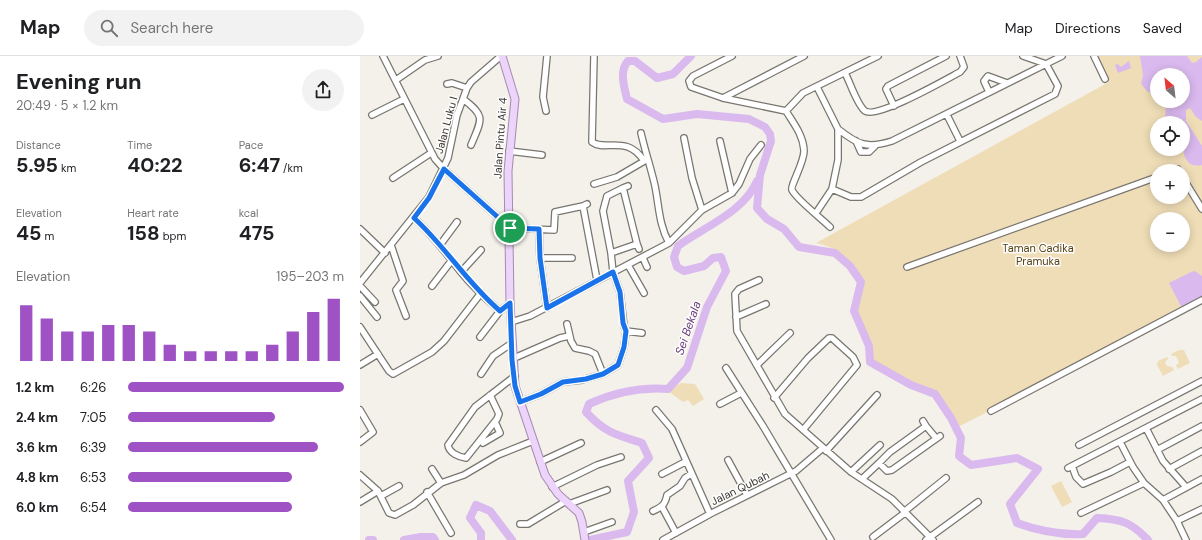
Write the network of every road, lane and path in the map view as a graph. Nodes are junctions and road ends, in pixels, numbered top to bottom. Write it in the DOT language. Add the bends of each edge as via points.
graph roads {
  1 [pos="383,56"];
  2 [pos="438,56"];
  3 [pos="547,56"];
  4 [pos="594,56"];
  5 [pos="732,56"];
  6 [pos="804,56"];
  7 [pos="878,56"];
  8 [pos="946,56"];
  9 [pos="960,56"];
  10 [pos="1024,56"];
  11 [pos="1062,56"];
  12 [pos="1094,56"];
  13 [pos="498,57"];
  14 [pos="1046,64"];
  15 [pos="845,73"];
  16 [pos="1105,79"];
  17 [pos="396,80"];
  18 [pos="1007,83"];
  19 [pos="447,84"];
  20 [pos="817,87"];
  21 [pos="467,88"];
  22 [pos="989,92"];
  23 [pos="723,98"];
  24 [pos="404,99"];
  25 [pos="463,99"];
  26 [pos="894,106"];
  27 [pos="546,111"];
  28 [pos="786,111"];
  29 [pos="372,115"];
  30 [pos="947,115"];
  31 [pos="838,129"];
  32 [pos="640,133"];
  33 [pos="684,138"];
  34 [pos="720,141"];
  35 [pos="960,141"];
  36 [pos="471,145"];
  37 [pos="761,145"];
  38 [pos="509,151"];
  39 [pos="431,153"];
  40 [pos="542,155"];
  41 [pos="645,160"];
  42 [pos="444,169"];
  43 [pos="393,178"];
  44 [pos="1150,179"];
  45 [pos="594,184"];
  46 [pos="832,189"];
  47 [pos="1190,189"];
  48 [pos="732,193"];
  49 [pos="1202,209"];
  50 [pos="702,210"];
  51 [pos="816,213"];
  52 [pos="414,218"];
  53 [pos="457,222"];
  54 [pos="830,227"];
  55 [pos="510,228"];
  56 [pos="360,229"];
  57 [pos="539,229"];
  58 [pos="669,243"];
  59 [pos="391,245"];
  60 [pos="440,245"];
  61 [pos="481,250"];
  62 [pos="385,253"];
  63 [pos="611,253"];
  64 [pos="540,258"];
  65 [pos="572,258"];
  66 [pos="643,258"];
  67 [pos="452,260"];
  68 [pos="628,265"];
  69 [pos="648,267"];
  70 [pos="907,267"];
  71 [pos="461,272"];
  72 [pos="613,272"];
  73 [pos="597,280"];
  74 [pos="759,280"];
  75 [pos="360,283"];
  76 [pos="360,286"];
  77 [pos="432,286"];
  78 [pos="481,293"];
  79 [pos="644,293"];
  80 [pos="360,296"];
  81 [pos="1202,300"];
  82 [pos="374,302"];
  83 [pos="510,303"];
  84 [pos="766,304"];
  85 [pos="547,308"];
  86 [pos="500,311"];
  87 [pos="406,316"];
  88 [pos="376,317"];
  89 [pos="736,317"];
  90 [pos="511,322"];
  91 [pos="568,324"];
  92 [pos="360,327"];
  93 [pos="626,331"];
  94 [pos="642,333"];
  95 [pos="790,333"];
  96 [pos="569,336"];
  97 [pos="480,338"];
  98 [pos="512,343"];
  99 [pos="378,354"];
  100 [pos="512,360"];
  101 [pos="360,365"];
  102 [pos="757,365"];
  103 [pos="726,368"];
  104 [pos="481,374"];
  105 [pos="603,374"];
  106 [pos="515,376"];
  107 [pos="1202,381"];
  108 [pos="741,393"];
  109 [pos="490,395"];
  110 [pos="877,395"];
  111 [pos="774,398"];
  112 [pos="1202,398"];
  113 [pos="520,402"];
  114 [pos="720,404"];
  115 [pos="360,410"];
  116 [pos="656,410"];
  117 [pos="991,411"];
  118 [pos="495,422"];
  119 [pos="1202,426"];
  120 [pos="1146,428"];
  121 [pos="803,430"];
  122 [pos="533,441"];
  123 [pos="360,442"];
  124 [pos="1120,442"];
  125 [pos="581,443"];
  126 [pos="880,445"];
  127 [pos="1079,445"];
  128 [pos="475,449"];
  129 [pos="825,449"];
  130 [pos="1157,450"];
  131 [pos="1202,451"];
  132 [pos="621,457"];
  133 [pos="728,460"];
  134 [pos="540,462"];
  135 [pos="685,462"];
  136 [pos="1130,462"];
  137 [pos="878,463"];
  138 [pos="432,469"];
  139 [pos="1169,469"];
  140 [pos="850,472"];
  141 [pos="662,474"];
  142 [pos="691,474"];
  143 [pos="791,474"];
  144 [pos="360,475"];
  145 [pos="946,478"];
  146 [pos="862,479"];
  147 [pos="1202,479"];
  148 [pos="441,483"];
  149 [pos="1144,483"];
  150 [pos="399,486"];
  151 [pos="552,487"];
  152 [pos="1186,487"];
  153 [pos="607,490"];
  154 [pos="427,492"];
  155 [pos="380,493"];
  156 [pos="747,495"];
  157 [pos="1163,500"];
  158 [pos="360,502"];
  159 [pos="978,502"];
  160 [pos="568,503"];
  161 [pos="662,507"];
  162 [pos="1202,508"];
  163 [pos="653,511"];
  164 [pos="906,512"];
  165 [pos="1081,513"];
  166 [pos="710,514"];
  167 [pos="1177,521"];
  168 [pos="612,522"];
  169 [pos="520,524"];
  170 [pos="451,532"];
  171 [pos="676,533"];
  172 [pos="584,535"];
  173 [pos="873,537"];
  174 [pos="930,539"];
  175 [pos="662,540"];
  176 [pos="831,540"];
  177 [pos="1186,540"];
  1 -- 17 [label="street"];
  2 -- 17 [label="street" via="425,60"];
  3 -- 27 [label="street" via="543,97"];
  4 -- 41 [label="street" via="592,142 597,145 622,145"];
  5 -- 23 [label="street" via="693,76 689,82 693,89"];
  6 -- 23 [label="street"];
  7 -- 15 [label="street"];
  8 -- 26 [label="street" via="888,86 886,89"];
  9 -- 26 [label="street" via="964,67 960,72"];
  10 -- 14 [label="street"];
  11 -- 14 [label="street"];
  12 -- 16 [label="street"];
  13 -- 21 [label="street, Jalan Luku I"];
  13 -- 38 [label="main road, Jalan Pintu Air 4" via="515,99"];
  14 -- 18 [label="street"];
  14 -- 35 [label="street" via="1058,86 1055,94"];
  15 -- 20 [label="street"];
  15 -- 26 [label="street" via="866,111 875,113"];
  17 -- 24 [label="street"];
  18 -- 22 [label="street"];
  18 -- 22 [label="street" via="988,76 984,81"];
  19 -- 21 [label="street"];
  20 -- 28 [label="street" via="803,93"];
  20 -- 31 [label="street"];
  21 -- 25 [label="street, Jalan Luku I"];
  22 -- 30 [label="street"];
  23 -- 28 [label="street"];
  24 -- 29 [label="street"];
  24 -- 39 [label="street"];
  25 -- 36 [label="street" via="477,110 480,116"];
  25 -- 42 [label="street, Jalan Luku I"];
  28 -- 51 [label="street" via="802,137 804,152 800,170 791,189"];
  30 -- 31 [label="street" via="902,137 875,146 856,141"];
  30 -- 35 [label="street"];
  31 -- 46 [label="street" via="838,160"];
  32 -- 41 [label="street"];
  33 -- 50 [label="street"];
  34 -- 48 [label="street"];
  35 -- 46 [label="street" via="861,197 851,197"];
  37 -- 48 [label="street" via="750,159"];
  38 -- 40 [label="street"];
  38 -- 55 [label="main road, Jalan Pintu Air 4"];
  39 -- 42 [label="street"];
  39 -- 43 [label="street"];
  41 -- 45 [label="street" via="617,176"];
  41 -- 58 [label="street"];
  42 -- 52 [label="street, Jalan Luku I" via="429,198"];
  42 -- 55 [label="street"];
  44 -- 70 [label="street"];
  46 -- 51 [label="street"];
  47 -- 49 [label="street"];
  48 -- 50 [label="street"];
  50 -- 58 [label="street"];
  51 -- 54 [label="street"];
  52 -- 59 [label="street, Jalan Luku I"];
  52 -- 60 [label="street"];
  53 -- 60 [label="street"];
  55 -- 57 [label="street"];
  55 -- 83 [label="main road, Jalan Pintu Air 4"];
  56 -- 62 [label="street"];
  57 -- 64 [label="street"];
  57 -- 73 [label="street" via="554,230 555,212 585,205"];
  58 -- 66 [label="street"];
  59 -- 62 [label="street, Jalan Luku I"];
  59 -- 87 [label="street" via="403,281 396,290"];
  60 -- 67 [label="street"];
  61 -- 71 [label="street"];
  62 -- 75 [label="street, Jalan Luku I"];
  63 -- 63 [label="street" via="638,246 625,187 609,194 603,206"];
  63 -- 72 [label="street"];
  64 -- 65 [label="street"];
  64 -- 85 [label="street"];
  66 -- 68 [label="street"];
  66 -- 69 [label="street"];
  67 -- 71 [label="street"];
  67 -- 77 [label="street"];
  68 -- 72 [label="street"];
  68 -- 79 [label="street"];
  71 -- 78 [label="street"];
  72 -- 73 [label="street"];
  72 -- 93 [label="street" via="620,292"];
  73 -- 85 [label="street"];
  74 -- 89 [label="street" via="737,291"];
  76 -- 82 [label="street"];
  78 -- 86 [label="street"];
  78 -- 99 [label="street" via="444,341 428,355 393,374"];
  80 -- 88 [label="street"];
  81 -- 117 [label="street"];
  83 -- 86 [label="street"];
  83 -- 90 [label="main road, Jalan Pintu Air 4"];
  84 -- 89 [label="street"];
  85 -- 90 [label="street"];
  86 -- 97 [label="street"];
  89 -- 102 [label="street" via="737,331"];
  90 -- 98 [label="main road, Jalan Pintu Air 4"];
  91 -- 96 [label="street"];
  92 -- 99 [label="street"];
  93 -- 94 [label="street"];
  93 -- 105 [label="street" via="618,365"];
  95 -- 102 [label="street"];
  96 -- 100 [label="street"];
  96 -- 105 [label="street" via="575,348 595,354"];
  98 -- 100 [label="main road, Jalan Pintu Air 4"];
  98 -- 104 [label="street" via="493,356"];
  99 -- 101 [label="street"];
  100 -- 106 [label="main road, Jalan Pintu Air 4"];
  102 -- 111 [label="street"];
  103 -- 108 [label="street"];
  105 -- 113 [label="street" via="563,382"];
  106 -- 109 [label="street"];
  106 -- 113 [label="main road, Jalan Pintu Air 4" via="516,394"];
  107 -- 127 [label="street"];
  108 -- 114 [label="street"];
  108 -- 143 [label="street"];
  109 -- 118 [label="street" via="498,414"];
  109 -- 128 [label="street" via="475,407 448,445 452,452 465,458"];
  110 -- 129 [label="street, Jalan Qubah"];
  111 -- 121 [label="street" via="785,414"];
  111 -- 121 [label="street" via="829,338 853,357 857,365"];
  112 -- 120 [label="street"];
  113 -- 122 [label="main road, Jalan Pintu Air 4"];
  115 -- 123 [label="street" via="373,432"];
  116 -- 135 [label="street" via="672,429"];
  118 -- 128 [label="street"];
  118 -- 128 [label="street" via="500,432 489,437"];
  119 -- 130 [label="street"];
  120 -- 124 [label="street"];
  120 -- 130 [label="street"];
  121 -- 129 [label="street"];
  122 -- 134 [label="main road, Jalan Pintu Air 4"];
  122 -- 148 [label="street" via="498,455 464,475"];
  124 -- 136 [label="street"];
  124 -- 136 [label="street" via="1070,467 1083,484"];
  125 -- 134 [label="street"];
  126 -- 140 [label="street"];
  129 -- 140 [label="street"];
  129 -- 143 [label="street, Jalan Qubah"];
  130 -- 139 [label="street"];
  131 -- 139 [label="street"];
  132 -- 151 [label="street" via="597,465"];
  133 -- 156 [label="street"];
  134 -- 151 [label="main road, Jalan Pintu Air 4"];
  135 -- 141 [label="street"];
  135 -- 142 [label="street"];
  136 -- 149 [label="street"];
  137 -- 137 [label="street" via="924,424 938,437 892,470 887,471"];
  137 -- 146 [label="street"];
  138 -- 148 [label="street"];
  139 -- 152 [label="street"];
  140 -- 146 [label="street"];
  142 -- 161 [label="street" via="677,489 667,495 666,503"];
  142 -- 166 [label="street"];
  143 -- 156 [label="street, Jalan Qubah"];
  143 -- 176 [label="street"];
  144 -- 155 [label="street"];
  145 -- 164 [label="street"];
  146 -- 164 [label="street" via="887,495"];
  147 -- 152 [label="street"];
  148 -- 154 [label="street"];
  149 -- 157 [label="street"];
  149 -- 165 [label="street"];
  150 -- 155 [label="street"];
  151 -- 160 [label="main road, Jalan Pintu Air 4"];
  152 -- 157 [label="street"];
  153 -- 160 [label="street"];
  154 -- 155 [label="street" via="413,505 395,515 389,513"];
  154 -- 170 [label="street"];
  155 -- 158 [label="street"];
  156 -- 166 [label="street, Jalan Qubah"];
  157 -- 167 [label="street"];
  159 -- 174 [label="street"];
  160 -- 169 [label="street" via="528,524"];
  160 -- 172 [label="main road, Jalan Pintu Air 4" via="579,513"];
  161 -- 163 [label="street"];
  161 -- 171 [label="street"];
  162 -- 167 [label="street"];
  164 -- 173 [label="street"];
  164 -- 174 [label="street"];
  166 -- 171 [label="street, Jalan Qubah"];
  167 -- 177 [label="street"];
  168 -- 172 [label="street"];
  171 -- 175 [label="street, Jalan Qubah"];
}
